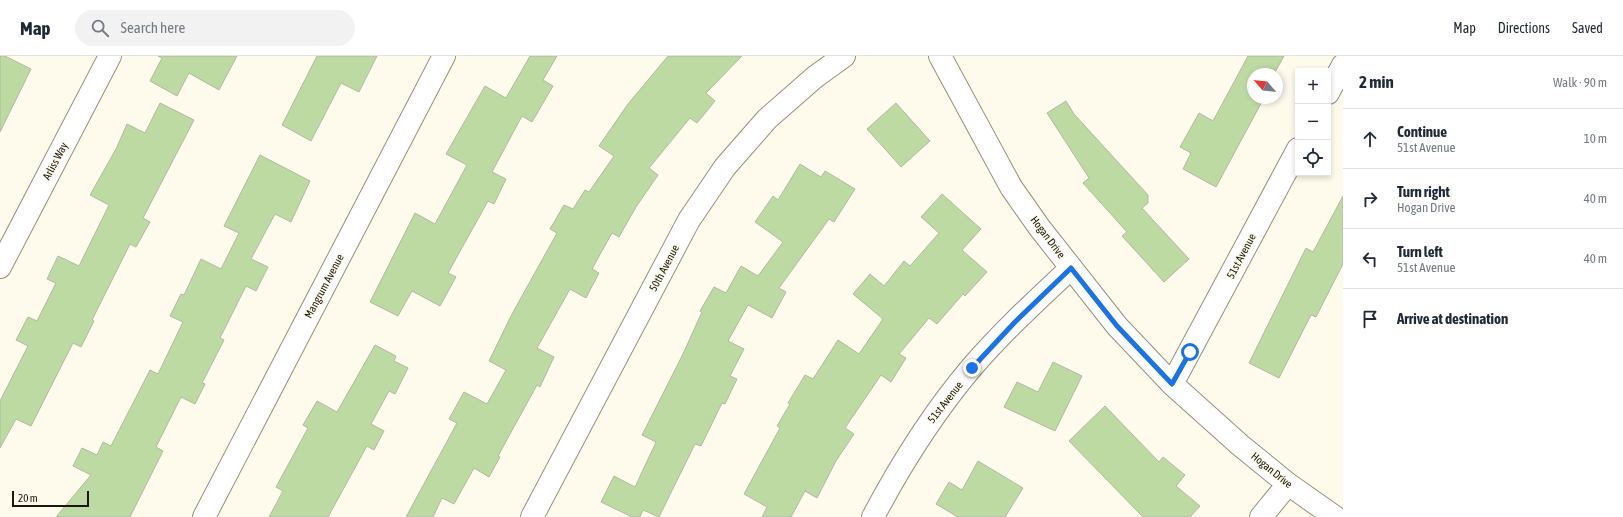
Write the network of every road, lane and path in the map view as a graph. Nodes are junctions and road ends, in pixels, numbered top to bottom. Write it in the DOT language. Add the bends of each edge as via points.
graph roads {
  1 [pos="110,56"];
  2 [pos="444,56"];
  3 [pos="844,56"];
  4 [pos="940,56"];
  5 [pos="1343,65"];
  6 [pos="1331,87"];
  7 [pos="1295,155"];
  8 [pos="0,267"];
  9 [pos="1071,268"];
  10 [pos="1172,384"];
  11 [pos="1288,484"];
  12 [pos="204,517"];
  13 [pos="532,517"];
  14 [pos="873,517"];
  15 [pos="1261,517"];
  16 [pos="1335,517"];
  1 -- 8 [label="street, Arliss Way"];
  2 -- 12 [label="street, Mangrum Avenue"];
  3 -- 13 [label="street, 50th Avenue" via="815,77 767,119 725,167 689,220"];
  4 -- 9 [label="street, Hogan Drive" via="1012,187"];
  5 -- 6 [label="street"];
  7 -- 10 [label="street, 51st Avenue"];
  9 -- 10 [label="street, Hogan Drive" via="1117,326"];
  9 -- 14 [label="street, 51st Avenue" via="972,368 926,427 892,480"];
  10 -- 11 [label="street, Hogan Drive"];
  11 -- 15 [label="street"];
  11 -- 16 [label="street, Hogan Drive"];
}
